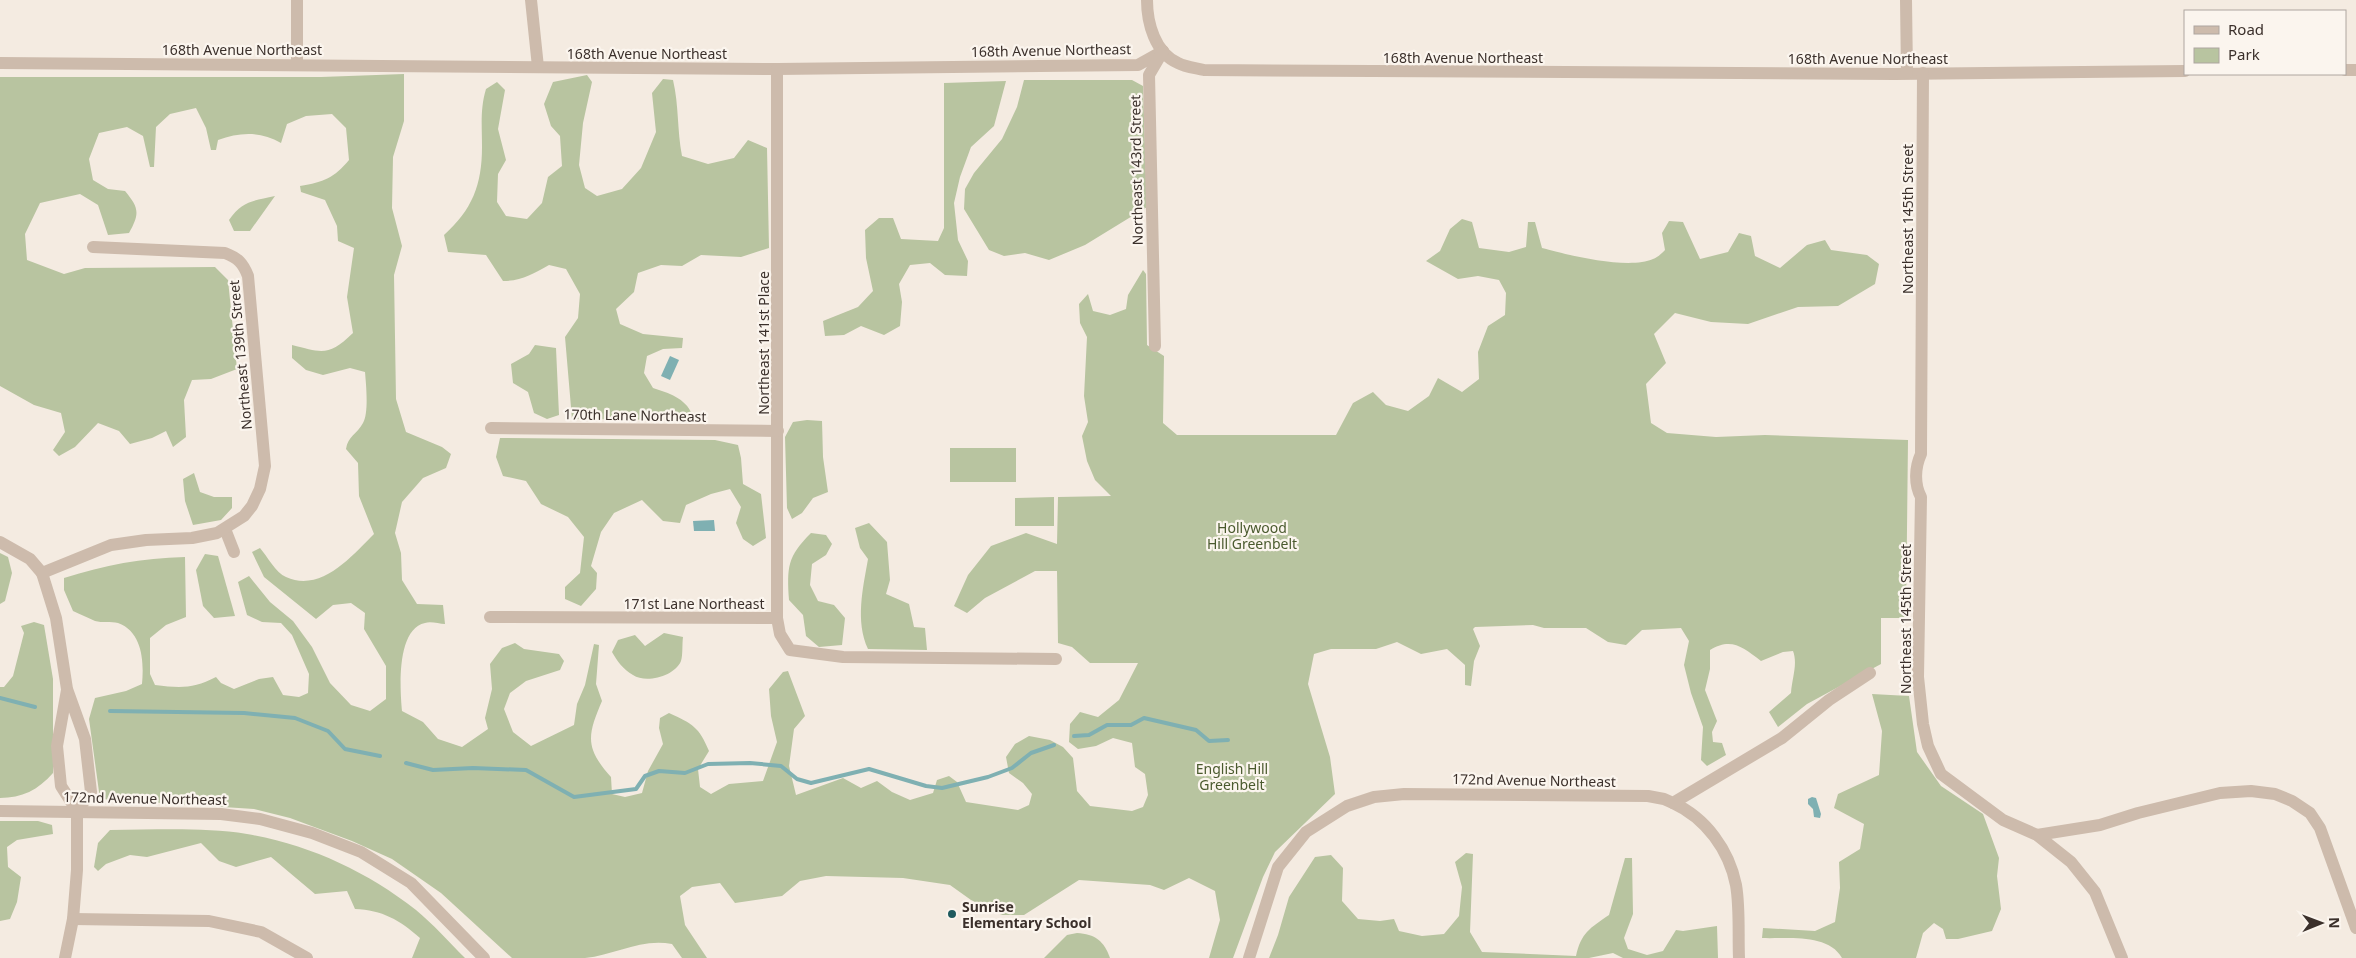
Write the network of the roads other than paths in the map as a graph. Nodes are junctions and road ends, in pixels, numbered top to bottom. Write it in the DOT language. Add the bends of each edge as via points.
graph roads {
  1 [pos="297,0"];
  2 [pos="531,0"];
  3 [pos="1147,0"];
  4 [pos="1906,0"];
  5 [pos="1163,51"];
  6 [pos="0,63"];
  7 [pos="297,64"];
  8 [pos="538,67"];
  9 [pos="777,69"];
  10 [pos="2184,71"];
  11 [pos="1906,73"];
  12 [pos="1923,73"];
  13 [pos="93,247"];
  14 [pos="1155,346"];
  15 [pos="492,428"];
  16 [pos="778,431"];
  17 [pos="225,529"];
  18 [pos="0,542"];
  19 [pos="234,552"];
  20 [pos="42,573"];
  21 [pos="490,617"];
  22 [pos="778,618"];
  23 [pos="1056,659"];
  24 [pos="1870,673"];
  25 [pos="67,689"];
  26 [pos="1673,804"];
  27 [pos="0,811"];
  28 [pos="77,811"];
  29 [pos="2037,835"];
  30 [pos="73,919"];
  31 [pos="2356,928"];
  32 [pos="65,958"];
  33 [pos="306,958"];
  34 [pos="484,958"];
  35 [pos="1249,958"];
  36 [pos="1739,958"];
  37 [pos="2122,958"];
  1 -- 7 [label="street"];
  2 -- 8 [label="street"];
  3 -- 5 [label="street" via="1152,34"];
  4 -- 11 [label="street"];
  5 -- 9 [label="street, 168th Avenue Northeast" via="1138,65"];
  5 -- 11 [label="street, 168th Avenue Northeast" via="1177,63 1204,70"];
  5 -- 14 [label="street, Northeast 143rd Street" via="1149,75"];
  6 -- 7 [label="street, 168th Avenue Northeast"];
  7 -- 8 [label="street, 168th Avenue Northeast"];
  8 -- 9 [label="street, 168th Avenue Northeast"];
  9 -- 16 [label="street, Northeast 141st Place"];
  10 -- 12 [label="street, 168th Avenue Northeast"];
  11 -- 12 [label="street, 168th Avenue Northeast"];
  12 -- 29 [label="street, Northeast 145th Street" via="1921,454 1925,462 1921,496 1918,677 1923,724 1928,746 1941,774 2003,820"];
  13 -- 17 [label="street, Northeast 139th Street" via="225,253 244,264 248,276 265,466 252,506"];
  15 -- 16 [label="street, 170th Lane Northeast"];
  16 -- 22 [label="street, Northeast 141st Place"];
  17 -- 19 [label="street"];
  17 -- 20 [label="street" via="192,538 111,545"];
  18 -- 20 [label="street" via="30,559"];
  20 -- 25 [label="street" via="56,618"];
  21 -- 22 [label="street, 171st Lane Northeast"];
  22 -- 23 [label="street, 171st Lane Northeast" via="780,634 790,650 798,653 853,657"];
  24 -- 26 [label="street" via="1829,700 1782,738"];
  25 -- 28 [label="street" via="57,746 61,786"];
  25 -- 28 [label="street" via="85,739 91,792"];
  26 -- 35 [label="street, 172nd Avenue Northeast" via="1648,796 1404,794 1374,797 1347,806 1306,832 1278,867"];
  26 -- 36 [label="street, 172nd Avenue Northeast" via="1699,819 1713,835 1731,867 1736,887"];
  27 -- 28 [label="street, 172nd Avenue Northeast"];
  28 -- 30 [label="street"];
  28 -- 34 [label="street, 172nd Avenue Northeast" via="221,814 312,832 361,852 410,884"];
  29 -- 31 [label="street" via="2100,825 2220,793 2251,791 2275,794 2310,813 2320,828"];
  29 -- 37 [label="street, Northeast 145th Street" via="2071,862 2095,892"];
  30 -- 32 [label="street"];
  30 -- 33 [label="street" via="209,921 260,932"];
}
